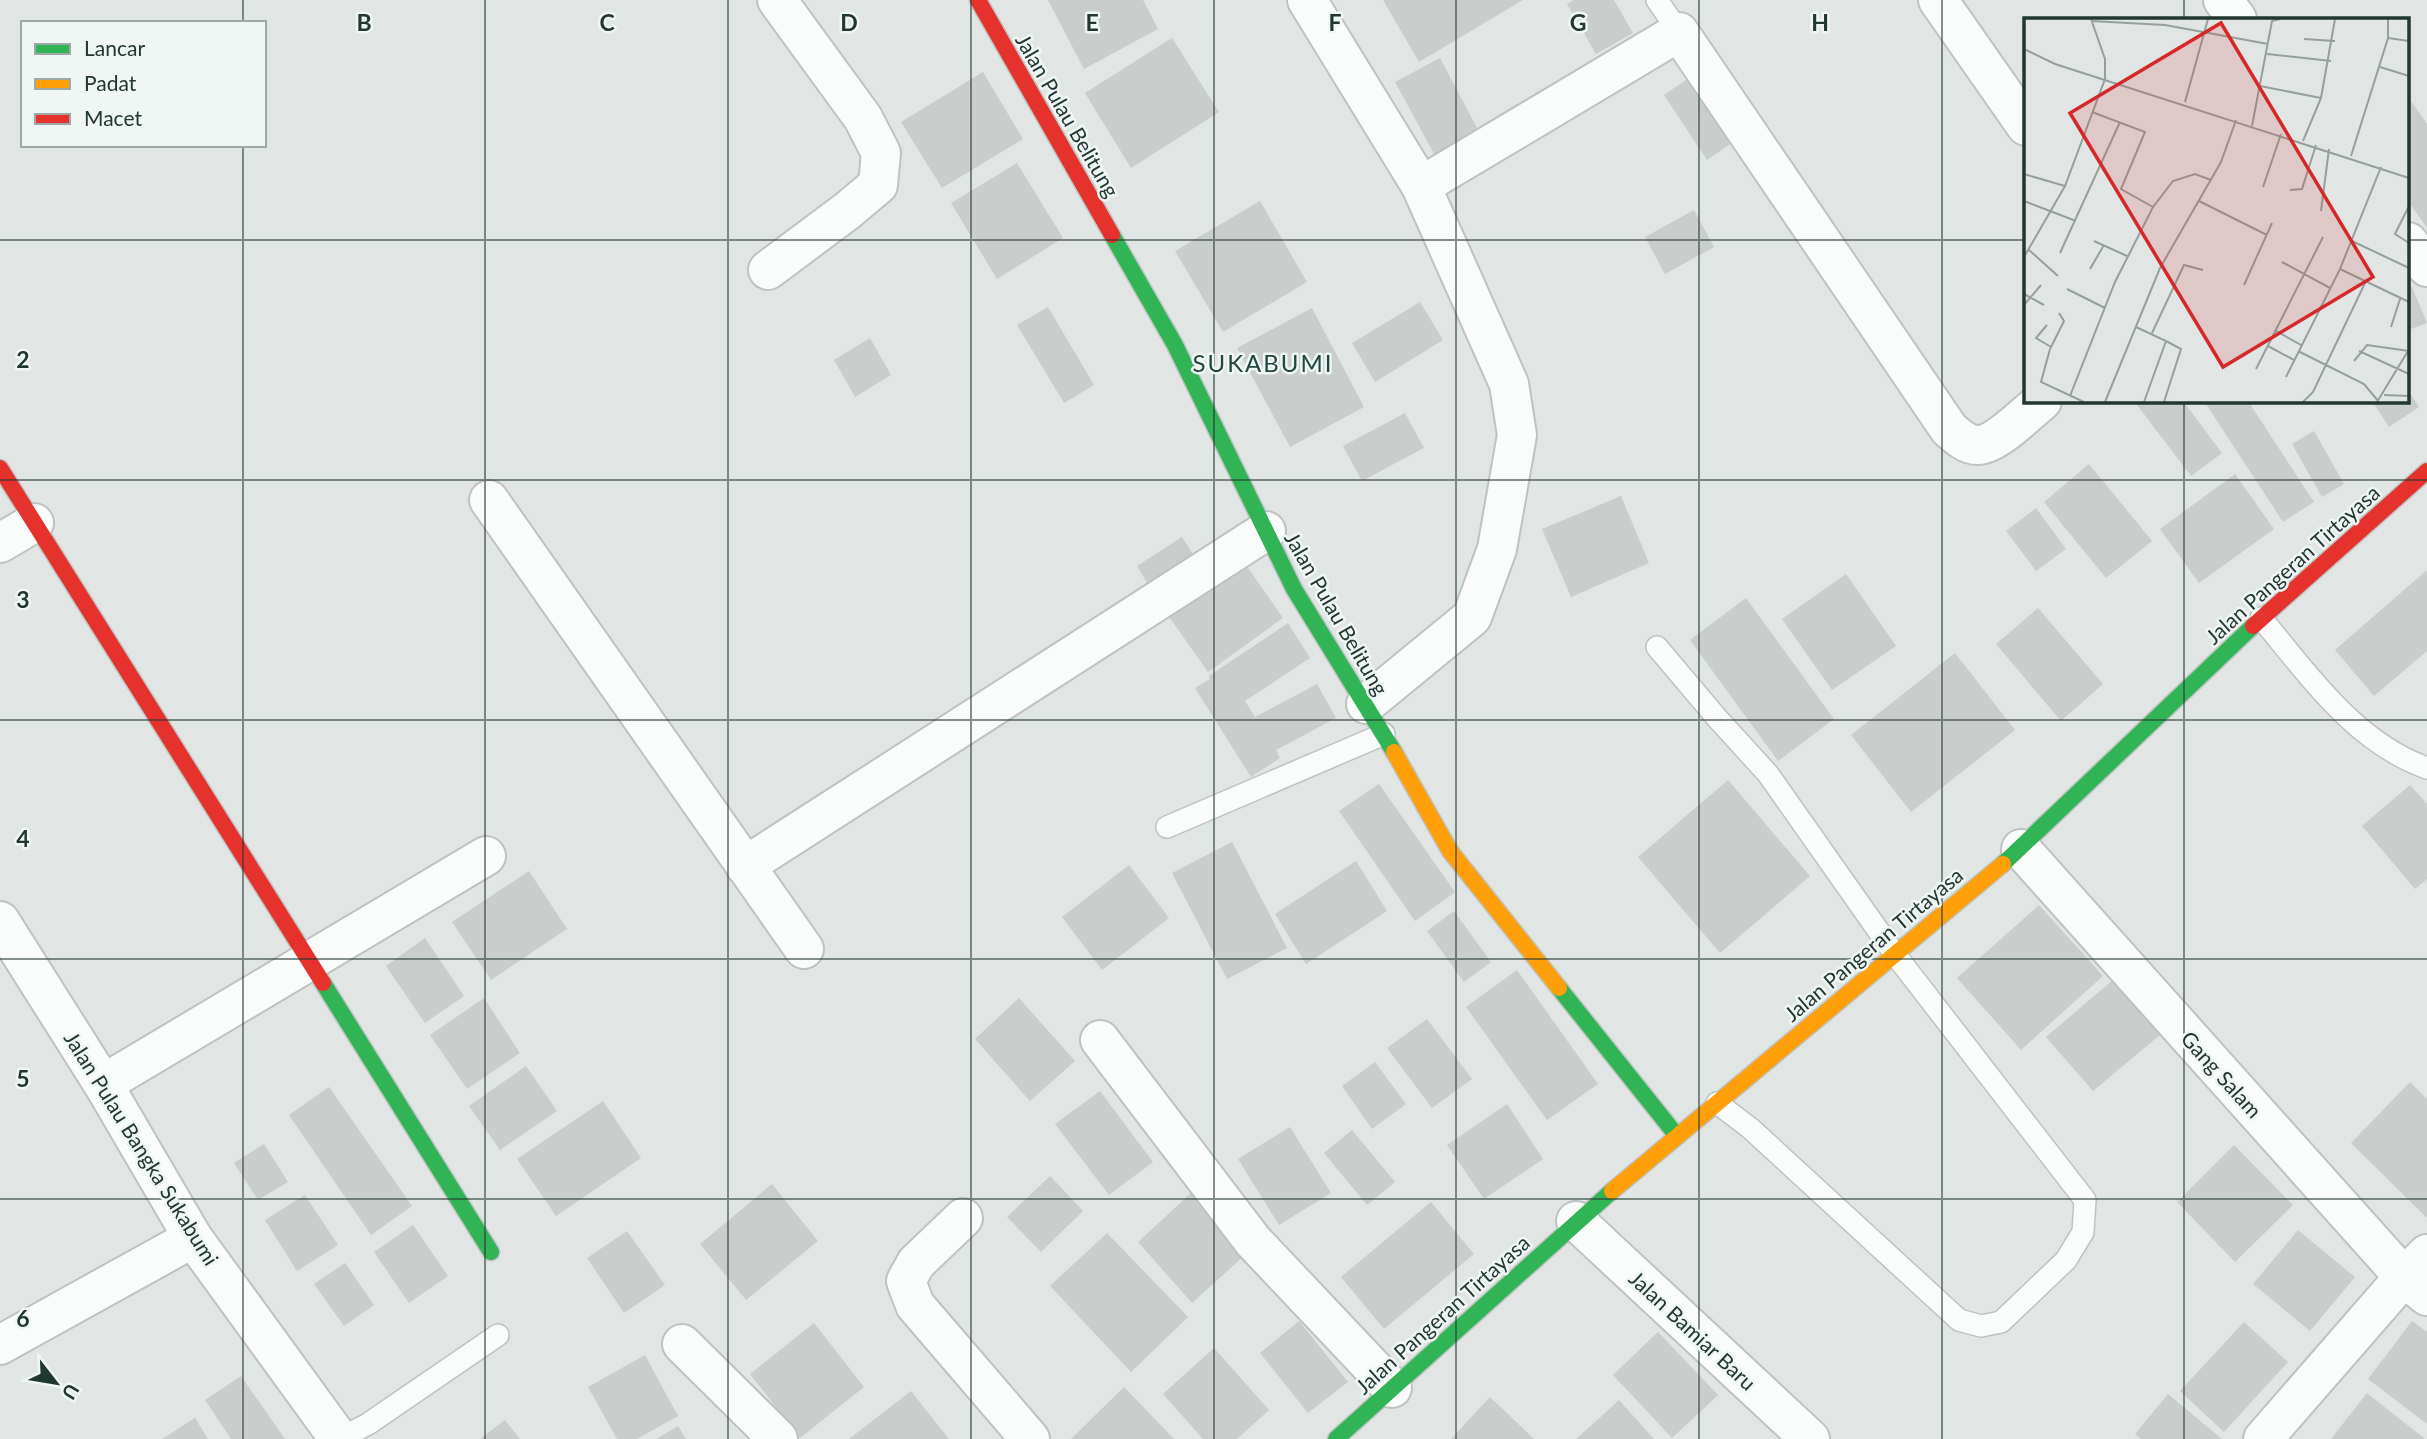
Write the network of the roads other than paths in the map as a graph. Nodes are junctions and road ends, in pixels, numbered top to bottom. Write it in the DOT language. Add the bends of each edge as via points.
graph roads {
  1 [pos="777,0"];
  2 [pos="978,0"];
  3 [pos="1307,0"];
  4 [pos="1657,0"];
  5 [pos="1938,0"];
  6 [pos="2223,0"];
  7 [pos="2236,18"];
  8 [pos="1679,32"];
  9 [pos="2024,123"];
  10 [pos="1421,186"];
  11 [pos="2410,245"];
  12 [pos="2427,267"];
  13 [pos="768,270"];
  14 [pos="2041,402"];
  15 [pos="0,468"];
  16 [pos="2427,471"];
  17 [pos="489,500"];
  18 [pos="34,523"];
  19 [pos="1266,531"];
  20 [pos="0,543"];
  21 [pos="2261,618"];
  22 [pos="1657,648"];
  23 [pos="1375,719"];
  24 [pos="2427,768"];
  25 [pos="1167,827"];
  26 [pos="2021,849"];
  27 [pos="485,856"];
  28 [pos="746,866"];
  29 [pos="0,921"];
  30 [pos="804,949"];
  31 [pos="1894,953"];
  32 [pos="309,962"];
  33 [pos="1100,1040"];
  34 [pos="103,1084"];
  35 [pos="1717,1103"];
  36 [pos="1677,1136"];
  37 [pos="963,1218"];
  38 [pos="1576,1221"];
  39 [pos="193,1238"];
  40 [pos="492,1252"];
  41 [pos="2419,1276"];
  42 [pos="498,1335"];
  43 [pos="682,1343"];
  44 [pos="0,1345"];
  45 [pos="1392,1388"];
  46 [pos="339,1439"];
  47 [pos="778,1439"];
  48 [pos="1030,1439"];
  49 [pos="1336,1439"];
  50 [pos="1810,1439"];
  51 [pos="2263,1439"];
  1 -- 13 [label="street" via="863,118 881,153 878,185"];
  2 -- 19 [label="street, Jalan Pulau Belitung" via="1175,345"];
  3 -- 10 [label="street"];
  4 -- 8 [label="lane"];
  5 -- 9 [label="street"];
  6 -- 7 [label="street"];
  8 -- 10 [label="street"];
  8 -- 14 [label="street" via="1949,429 1961,440 1978,445 1992,441"];
  10 -- 23 [label="street" via="1509,384 1517,435 1497,549 1472,617"];
  11 -- 12 [label="street"];
  15 -- 18 [label="street"];
  16 -- 21 [label="street, Jalan Pangeran Tirtayasa"];
  17 -- 28 [label="street"];
  18 -- 20 [label="street"];
  18 -- 32 [label="street"];
  19 -- 23 [label="street, Jalan Pulau Belitung" via="1294,589"];
  19 -- 28 [label="street"];
  21 -- 24 [label="lane" via="2362,733"];
  21 -- 26 [label="street, Jalan Pangeran Tirtayasa"];
  22 -- 31 [label="lane" via="1768,774"];
  23 -- 25 [label="lane"];
  23 -- 36 [label="street, Jalan Pulau Belitung" via="1450,851"];
  26 -- 31 [label="street, Jalan Pangeran Tirtayasa"];
  26 -- 41 [label="street, Gang Salam"];
  27 -- 32 [label="street"];
  28 -- 30 [label="street"];
  29 -- 34 [label="street, Jalan Pulau Bangka Sukabumi"];
  31 -- 35 [label="street, Jalan Pangeran Tirtayasa"];
  31 -- 35 [label="lane" via="2085,1200 2083,1232 2066,1260 2001,1322 1981,1326 1959,1320"];
  32 -- 34 [label="street"];
  32 -- 40 [label="street"];
  33 -- 45 [label="street" via="1253,1241"];
  34 -- 39 [label="street, Jalan Pulau Bangka Sukabumi"];
  35 -- 36 [label="street, Jalan Pangeran Tirtayasa"];
  36 -- 38 [label="street, Jalan Pangeran Tirtayasa"];
  37 -- 48 [label="street" via="916,1263 906,1281 915,1305"];
  38 -- 45 [label="street, Jalan Pangeran Tirtayasa"];
  38 -- 50 [label="street, Jalan Bamiar Baru"];
  39 -- 44 [label="street"];
  39 -- 46 [label="street, Jalan Pulau Bangka Sukabumi"];
  41 -- 51 [label="street"];
  42 -- 46 [label="lane"];
  43 -- 47 [label="street"];
  45 -- 49 [label="street, Jalan Pangeran Tirtayasa"];
}
